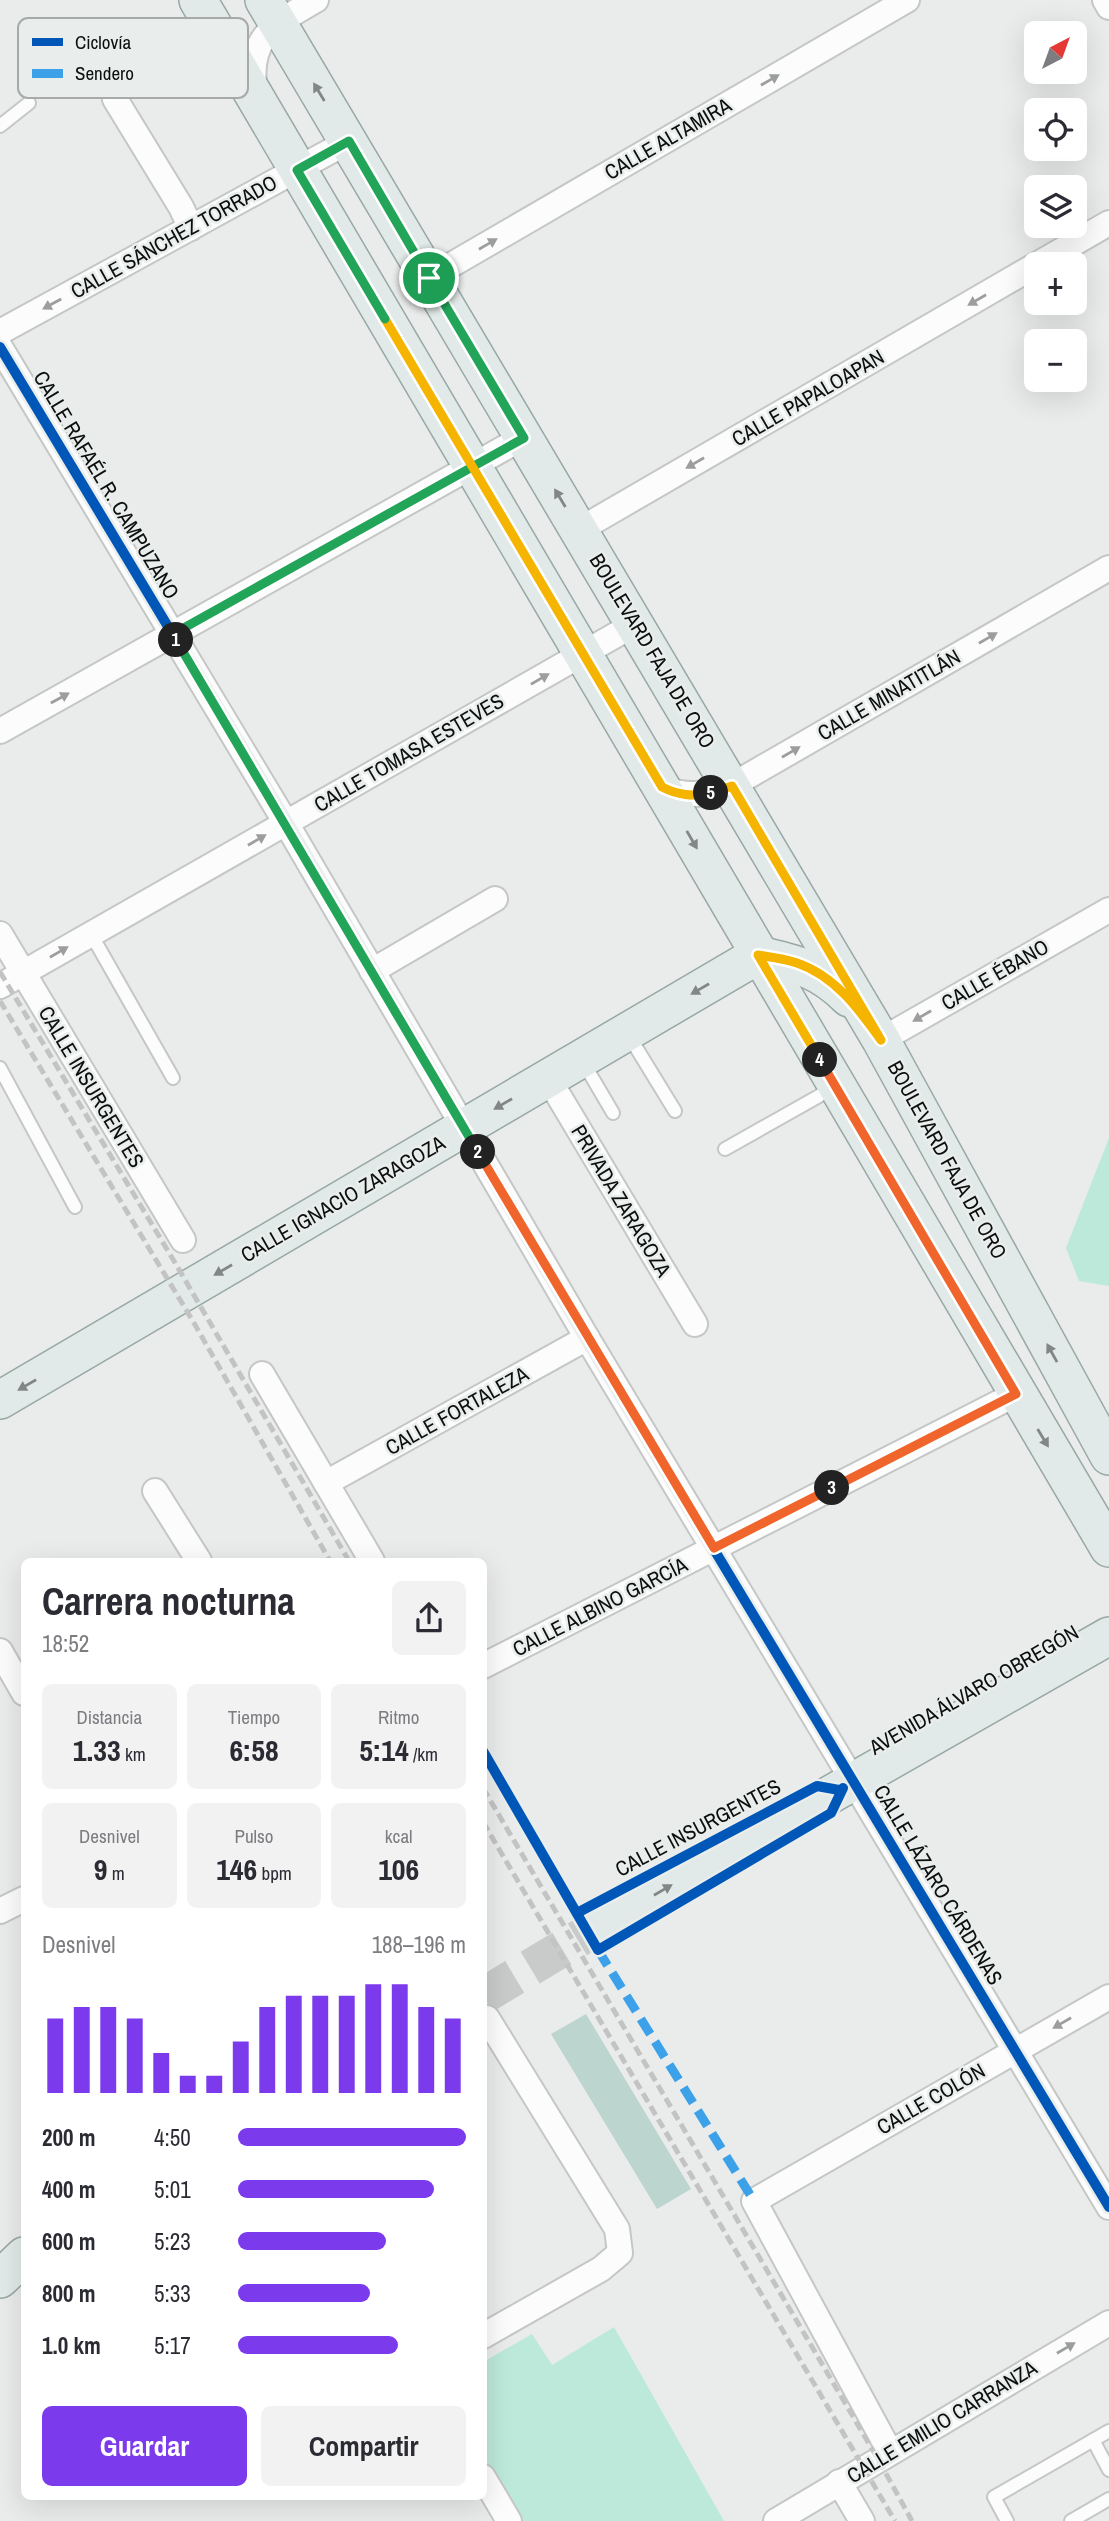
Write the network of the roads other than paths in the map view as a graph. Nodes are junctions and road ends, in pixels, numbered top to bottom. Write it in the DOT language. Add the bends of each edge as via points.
graph roads {
  1 [pos="198,0"];
  2 [pos="316,0"];
  3 [pos="907,0"];
  4 [pos="1105,0"];
  5 [pos="1109,7"];
  6 [pos="271,11"];
  7 [pos="209,18"];
  8 [pos="248,85"];
  9 [pos="115,99"];
  10 [pos="29,103"];
  11 [pos="260,105"];
  12 [pos="0,126"];
  13 [pos="349,141"];
  14 [pos="297,170"];
  15 [pos="1109,223"];
  16 [pos="191,228"];
  17 [pos="1059,252"];
  18 [pos="1024,273"];
  19 [pos="429,278"];
  20 [pos="0,332"];
  21 [pos="0,347"];
  22 [pos="524,438"];
  23 [pos="472,467"];
  24 [pos="579,530"];
  25 [pos="1109,568"];
  26 [pos="635,624"];
  27 [pos="173,634"];
  28 [pos="582,655"];
  29 [pos="0,732"];
  30 [pos="732,786"];
  31 [pos="662,787"];
  32 [pos="286,823"];
  33 [pos="495,900"];
  34 [pos="1109,910"];
  35 [pos="0,934"];
  36 [pos="91,934"];
  37 [pos="758,955"];
  38 [pos="372,971"];
  39 [pos="23,973"];
  40 [pos="0,986"];
  41 [pos="626,1032"];
  42 [pos="881,1040"];
  43 [pos="581,1059"];
  44 [pos="0,1068"];
  45 [pos="173,1078"];
  46 [pos="548,1078"];
  47 [pos="834,1084"];
  48 [pos="675,1111"];
  49 [pos="613,1113"];
  50 [pos="464,1128"];
  51 [pos="725,1149"];
  52 [pos="75,1207"];
  53 [pos="183,1240"];
  54 [pos="695,1324"];
  55 [pos="587,1338"];
  56 [pos="262,1374"];
  57 [pos="1016,1394"];
  58 [pos="0,1401"];
  59 [pos="1109,1456"];
  60 [pos="326,1483"];
  61 [pos="155,1491"];
  62 [pos="714,1548"];
  63 [pos="1109,1549"];
  64 [pos="197,1558"];
  65 [pos="370,1558"];
  66 [pos="1109,1636"];
  67 [pos="0,1651"];
  68 [pos="487,1664"];
  69 [pos="21,1688"];
  70 [pos="853,1782"];
  71 [pos="21,1900"];
  72 [pos="0,1911"];
  73 [pos="603,1924"];
  74 [pos="1109,1997"];
  75 [pos="487,2022"];
  76 [pos="1015,2050"];
  77 [pos="1109,2207"];
  78 [pos="21,2259"];
  79 [pos="21,2271"];
  80 [pos="0,2279"];
  81 [pos="0,2284"];
  82 [pos="21,2284"];
  83 [pos="0,2290"];
  84 [pos="1109,2323"];
  85 [pos="487,2334"];
  86 [pos="1109,2431"];
  87 [pos="1093,2440"];
  88 [pos="890,2452"];
  89 [pos="1109,2470"];
  90 [pos="839,2483"];
  91 [pos="487,2484"];
  92 [pos="1109,2499"];
  93 [pos="509,2521"];
  94 [pos="776,2521"];
  95 [pos="862,2521"];
  96 [pos="1007,2521"];
  97 [pos="1071,2521"];
  1 -- 7 [label="main road"];
  2 -- 6 [label="street"];
  19 -- 3 [label="street, CALLE ALTAMIRA, one-way"];
  4 -- 5 [label="street"];
  6 -- 11 [label="street" via="254,61 254,91"];
  13 -- 6 [label="main road, BOULEVARD FAJA DE ORO, one-way"];
  8 -- 11 [label="main road"];
  9 -- 16 [label="street"];
  10 -- 12 [label="lane"];
  11 -- 14 [label="main road"];
  13 -- 14 [label="street, CALLE SÁNCHEZ TORRADO"];
  13 -- 19 [label="main road, BOULEVARD FAJA DE ORO"];
  14 -- 16 [label="street, CALLE SÁNCHEZ TORRADO"];
  14 -- 23 [label="main road"];
  15 -- 17 [label="street, CALLE PAPALOAPAN"];
  16 -- 20 [label="street, CALLE SÁNCHEZ TORRADO, one-way"];
  18 -- 24 [label="street, CALLE PAPALOAPAN, one-way"];
  19 -- 22 [label="main road, BOULEVARD FAJA DE ORO"];
  21 -- 27 [label="street, CALLE RAFAÉL R. CAMPUZANO"];
  22 -- 23 [label="street"];
  24 -- 22 [label="main road, BOULEVARD FAJA DE ORO, one-way"];
  23 -- 27 [label="street"];
  23 -- 28 [label="main road"];
  24 -- 26 [label="main road, BOULEVARD FAJA DE ORO"];
  30 -- 25 [label="street, CALLE MINATITLÁN, one-way"];
  26 -- 28 [label="street, CALLE TOMASA ESTEVES"];
  26 -- 30 [label="main road, BOULEVARD FAJA DE ORO"];
  29 -- 27 [label="street, one-way"];
  27 -- 32 [label="street, CALLE RAFAÉL R. CAMPUZANO"];
  28 -- 31 [label="main road"];
  32 -- 28 [label="street, CALLE TOMASA ESTEVES, one-way"];
  30 -- 31 [label="street, CALLE MINATITLÁN" via="691,796"];
  30 -- 42 [label="main road, BOULEVARD FAJA DE ORO"];
  31 -- 37 [label="main road, one-way"];
  36 -- 32 [label="street, CALLE TOMASA ESTEVES, one-way"];
  32 -- 38 [label="street, CALLE LÁZARO CÁRDENAS"];
  33 -- 38 [label="street"];
  34 -- 42 [label="street, CALLE ÉBANO, one-way"];
  35 -- 39 [label="street, CALLE INSURGENTES"];
  39 -- 36 [label="street, CALLE TOMASA ESTEVES, one-way"];
  36 -- 45 [label="lane"];
  37 -- 41 [label="main road, CALLE IGNACIO ZARAGOZA, one-way"];
  37 -- 42 [label="main road" via="797,963 832,980"];
  37 -- 47 [label="main road"];
  38 -- 50 [label="street, CALLE LÁZARO CÁRDENAS"];
  39 -- 40 [label="street, CALLE TOMASA ESTEVES"];
  39 -- 53 [label="street, CALLE INSURGENTES"];
  41 -- 43 [label="main road, CALLE IGNACIO ZARAGOZA"];
  41 -- 48 [label="lane"];
  59 -- 42 [label="main road, BOULEVARD FAJA DE ORO, one-way"];
  43 -- 46 [label="main road, CALLE IGNACIO ZARAGOZA"];
  43 -- 49 [label="lane"];
  44 -- 52 [label="lane"];
  46 -- 50 [label="main road, CALLE IGNACIO ZARAGOZA, one-way"];
  46 -- 54 [label="street, PRIVADA ZARAGOZA"];
  47 -- 51 [label="lane"];
  47 -- 57 [label="main road"];
  50 -- 55 [label="street, CALLE LÁZARO CÁRDENAS"];
  50 -- 58 [label="main road, CALLE IGNACIO ZARAGOZA, one-way"];
  55 -- 60 [label="street, CALLE FORTALEZA"];
  55 -- 62 [label="street, CALLE LÁZARO CÁRDENAS"];
  56 -- 60 [label="street"];
  57 -- 62 [label="street, CALLE ALBINO GARCÍA"];
  57 -- 63 [label="main road, one-way"];
  60 -- 65 [label="street"];
  61 -- 64 [label="street"];
  62 -- 68 [label="street, CALLE ALBINO GARCÍA"];
  62 -- 70 [label="street, CALLE LÁZARO CÁRDENAS"];
  66 -- 70 [label="main road, AVENIDA ÁLVARO OBREGÓN"];
  67 -- 69 [label="street"];
  73 -- 70 [label="main road, AVENIDA ÁLVARO OBREGÓN, one-way"];
  70 -- 76 [label="street, CALLE LÁZARO CÁRDENAS"];
  71 -- 72 [label="street"];
  74 -- 76 [label="street, CALLE COLÓN, one-way"];
  75 -- 85 [label="street" via="617,2229 620,2253 601,2269"];
  76 -- 77 [label="street, CALLE LÁZARO CÁRDENAS"];
  76 -- 88 [label="street, CALLE COLÓN" via="754,2201"];
  78 -- 80 [label="main road"];
  79 -- 81 [label="main road"];
  82 -- 83 [label="main road"];
  88 -- 84 [label="street, CALLE EMILIO CARRANZA, one-way"];
  86 -- 87 [label="lane"];
  87 -- 89 [label="lane"];
  87 -- 96 [label="lane" via="994,2497"];
  88 -- 90 [label="street, CALLE EMILIO CARRANZA"];
  90 -- 94 [label="street, CALLE EMILIO CARRANZA"];
  90 -- 95 [label="street"];
  91 -- 93 [label="street"];
  92 -- 97 [label="lane"];
}
